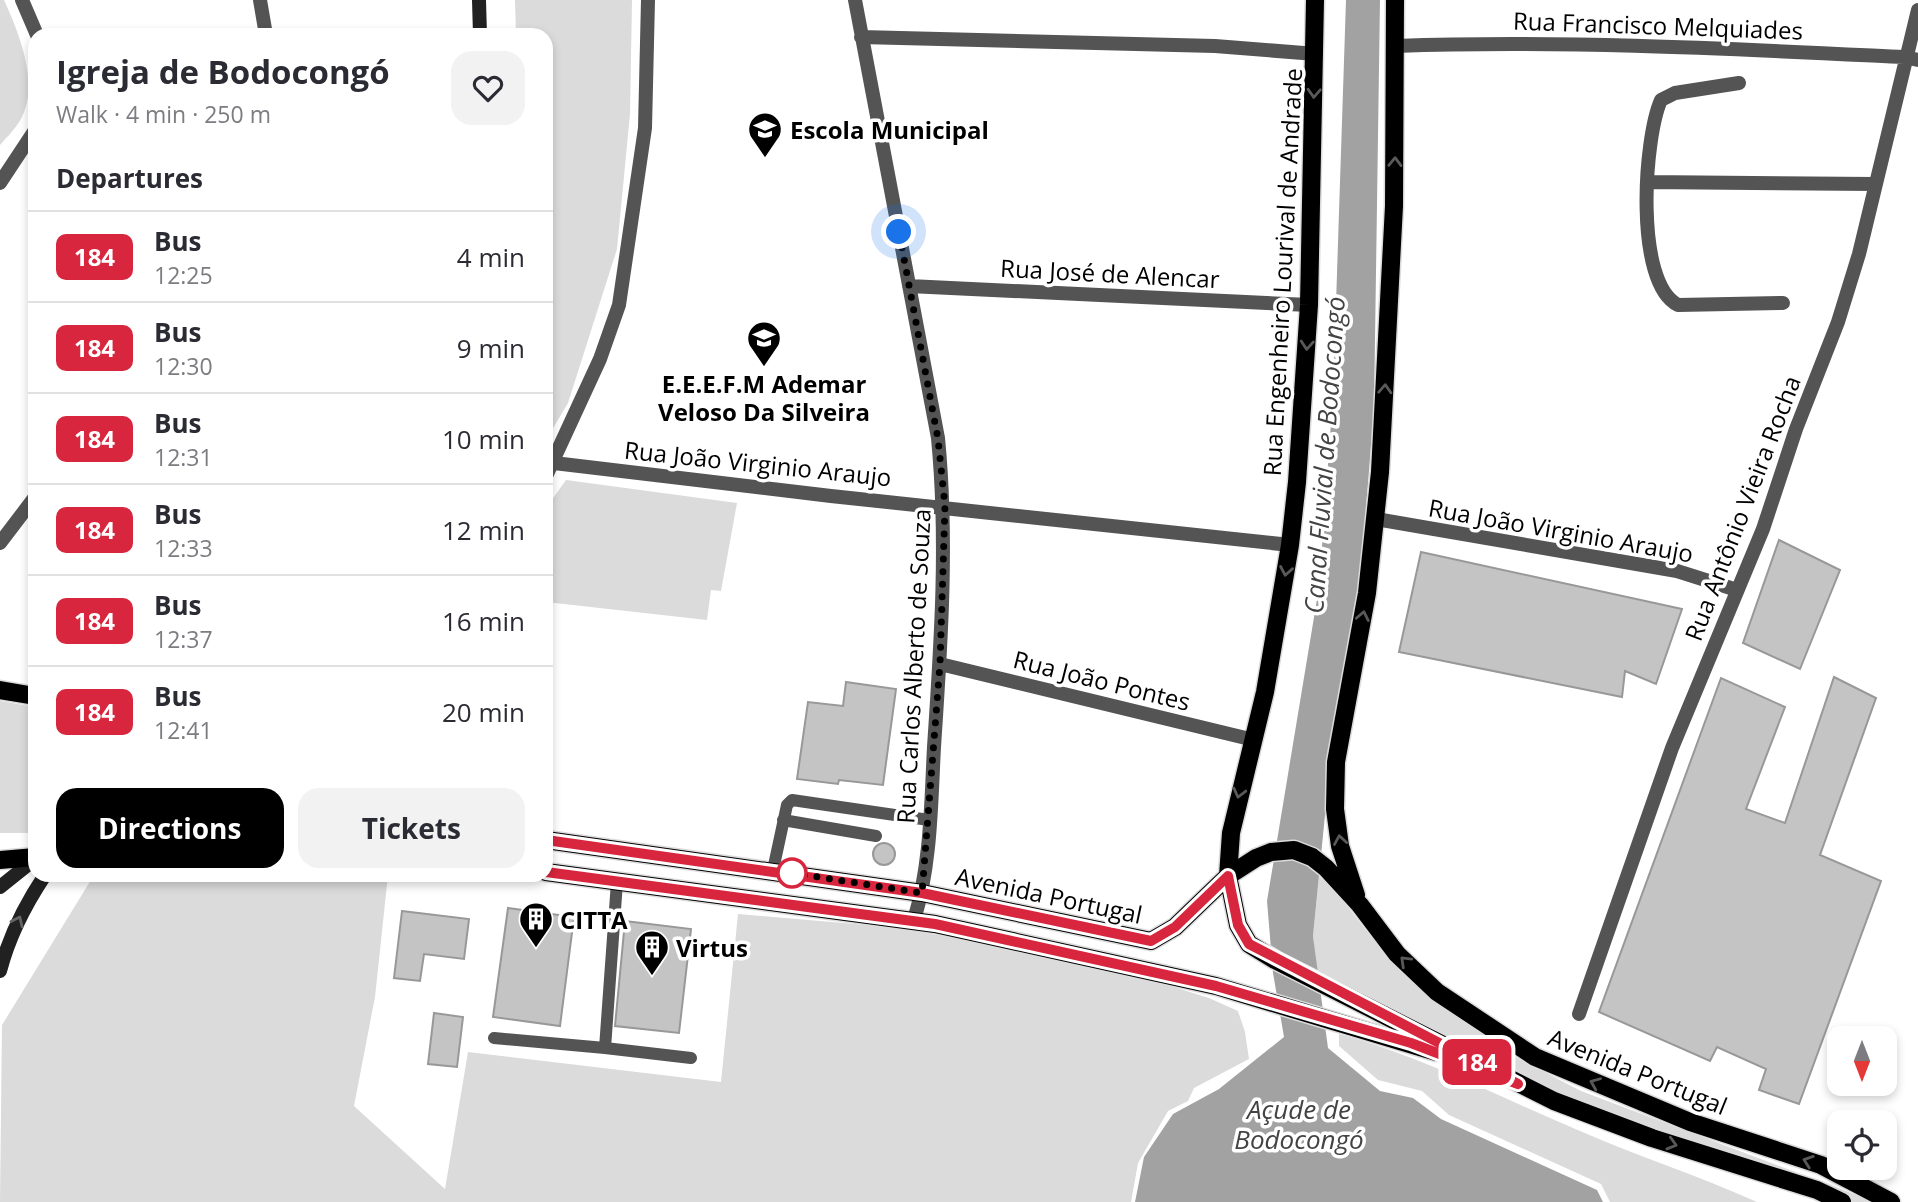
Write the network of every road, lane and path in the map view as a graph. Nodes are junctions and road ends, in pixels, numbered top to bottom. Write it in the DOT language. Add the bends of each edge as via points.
graph roads {
  1 [pos="22,0"];
  2 [pos="260,0"];
  3 [pos="479,0"];
  4 [pos="648,0"];
  5 [pos="855,0"];
  6 [pos="1315,0"];
  7 [pos="1395,0"];
  8 [pos="1918,10"];
  9 [pos="34,28"];
  10 [pos="264,28"];
  11 [pos="480,28"];
  12 [pos="861,37"];
  13 [pos="1396,46"];
  14 [pos="1316,54"];
  15 [pos="1911,58"];
  16 [pos="1739,83"];
  17 [pos="28,144"];
  18 [pos="1647,182"];
  19 [pos="0,183"];
  20 [pos="1875,184"];
  21 [pos="909,286"];
  22 [pos="1783,303"];
  23 [pos="1309,305"];
  24 [pos="554,463"];
  25 [pos="28,506"];
  26 [pos="945,506"];
  27 [pos="1376,519"];
  28 [pos="0,543"];
  29 [pos="1290,544"];
  30 [pos="1737,590"];
  31 [pos="940,664"];
  32 [pos="0,690"];
  33 [pos="28,695"];
  34 [pos="1254,740"];
  35 [pos="783,820"];
  36 [pos="929,820"];
  37 [pos="876,835"];
  38 [pos="553,841"];
  39 [pos="28,858"];
  40 [pos="0,860"];
  41 [pos="28,864"];
  42 [pos="773,870"];
  43 [pos="553,873"];
  44 [pos="1228,876"];
  45 [pos="40,882"];
  46 [pos="617,882"];
  47 [pos="0,887"];
  48 [pos="922,893"];
  49 [pos="1360,905"];
  50 [pos="914,920"];
  51 [pos="0,971"];
  52 [pos="1579,1014"];
  53 [pos="494,1038"];
  54 [pos="606,1048"];
  55 [pos="691,1058"];
  56 [pos="1518,1084"];
  57 [pos="1842,1202"];
  58 [pos="1891,1202"];
  1 -- 9 [label="street"];
  2 -- 10 [label="street"];
  3 -- 11 [label="street"];
  4 -- 24 [label="street" via="645,128 619,305"];
  5 -- 12 [label="street, Rua Carlos Alberto de Souza"];
  6 -- 14 [label="main road, Rua Engenheiro Lourival de Andrade"];
  7 -- 13 [label="main road"];
  8 -- 15 [label="street, Rua Antônio Vieira Rocha"];
  12 -- 14 [label="street" via="1215,46"];
  12 -- 21 [label="street, Rua Carlos Alberto de Souza"];
  13 -- 15 [label="street, Rua Francisco Melquiades" via="1654,45"];
  27 -- 13 [label="main road, one-way" via="1394,206"];
  14 -- 23 [label="main road, Rua Engenheiro Lourival de Andrade, one-way"];
  15 -- 20 [label="street, Rua Antônio Vieira Rocha"];
  16 -- 18 [label="street" via="1675,93 1661,100 1650,135"];
  17 -- 19 [label="street"];
  18 -- 20 [label="street"];
  18 -- 22 [label="street" via="1654,263 1668,300 1692,306"];
  20 -- 30 [label="street, Rua Antônio Vieira Rocha" via="1838,322"];
  21 -- 23 [label="street, Rua José de Alencar"];
  21 -- 26 [label="street, Rua Carlos Alberto de Souza" via="938,439"];
  23 -- 29 [label="main road, Rua Engenheiro Lourival de Andrade, one-way"];
  24 -- 26 [label="street, Rua João Virginio Araujo"];
  25 -- 28 [label="street"];
  26 -- 29 [label="street, Rua João Virginio Araujo"];
  26 -- 31 [label="street, Rua Carlos Alberto de Souza"];
  27 -- 30 [label="street, Rua João Virginio Araujo" via="1677,571"];
  49 -- 27 [label="main road, one-way" via="1340,846 1336,762"];
  29 -- 34 [label="main road, Rua Engenheiro Lourival de Andrade, one-way"];
  30 -- 52 [label="street, Rua Antônio Vieira Rocha" via="1672,748"];
  31 -- 34 [label="street, Rua João Pontes"];
  31 -- 36 [label="street, Rua Carlos Alberto de Souza"];
  32 -- 33 [label="main road"];
  34 -- 44 [label="main road, Rua Engenheiro Lourival de Andrade, one-way" via="1231,833"];
  35 -- 36 [label="lane" via="787,805 798,799"];
  35 -- 37 [label="lane"];
  35 -- 42 [label="lane"];
  36 -- 48 [label="street, Rua Carlos Alberto de Souza"];
  38 -- 42 [label="main road, Avenida Portugal"];
  39 -- 40 [label="main road"];
  41 -- 47 [label="street"];
  42 -- 48 [label="main road, Avenida Portugal"];
  43 -- 46 [label="main road"];
  44 -- 48 [label="main road, Avenida Portugal" via="1175,927 1151,941"];
  44 -- 49 [label="main road, Avenida Portugal" via="1271,852 1294,850 1326,868"];
  44 -- 56 [label="main road" via="1238,925 1249,944"];
  51 -- 45 [label="street, one-way" via="7,946"];
  46 -- 50 [label="main road"];
  46 -- 54 [label="lane"];
  48 -- 50 [label="street, Rua Carlos Alberto de Souza"];
  58 -- 49 [label="main road, Avenida Portugal, one-way" via="1821,1165 1690,1122 1535,1058 1437,992 1397,954"];
  50 -- 56 [label="main road" via="1216,986 1411,1043"];
  53 -- 54 [label="lane"];
  54 -- 55 [label="lane"];
  56 -- 57 [label="main road, one-way" via="1591,1117"];
}
